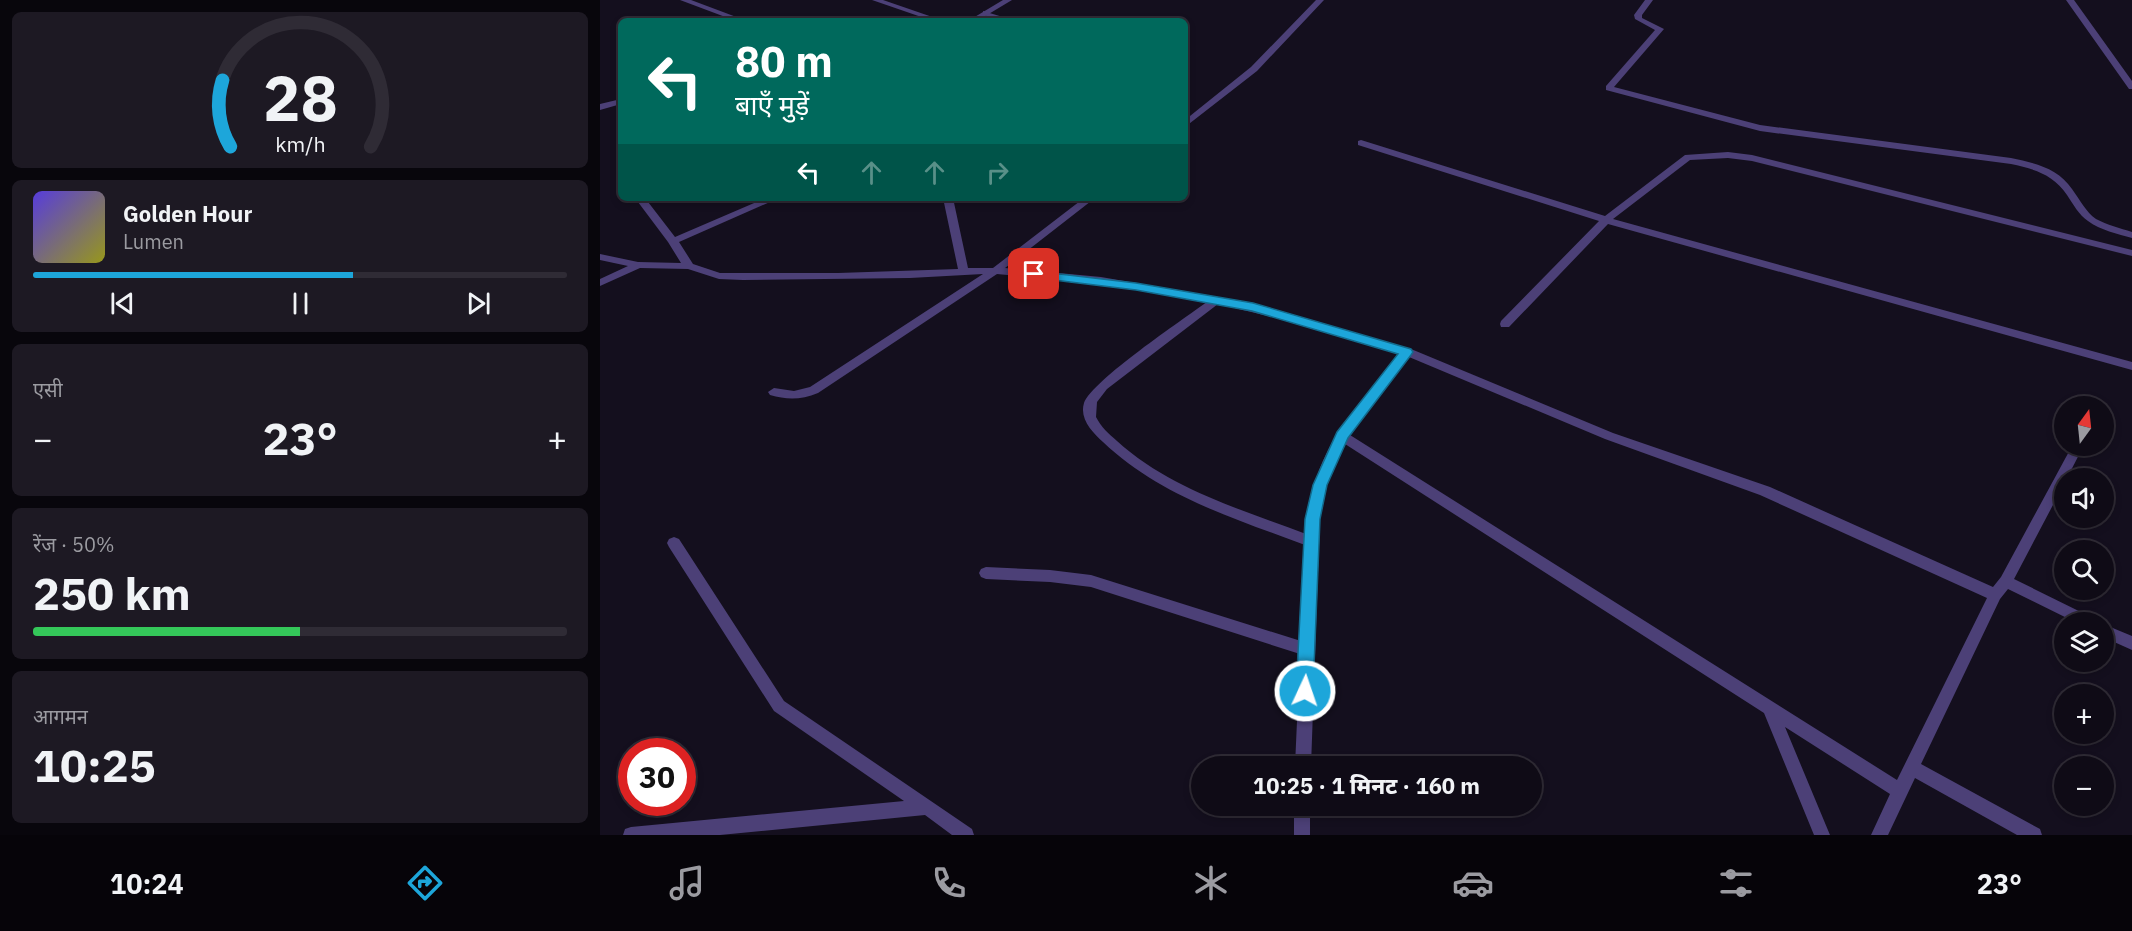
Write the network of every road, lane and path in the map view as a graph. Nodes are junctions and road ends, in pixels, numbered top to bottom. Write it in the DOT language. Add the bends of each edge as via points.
graph roads {
  1 [pos="684,0"];
  2 [pos="876,0"];
  3 [pos="1008,0"];
  4 [pos="1320,0"];
  5 [pos="1649,0"];
  6 [pos="2070,0"];
  7 [pos="986,13"];
  8 [pos="735,18"];
  9 [pos="931,18"];
  10 [pos="977,18"];
  11 [pos="1002,18"];
  12 [pos="2132,87"];
  13 [pos="617,102"];
  14 [pos="600,107"];
  15 [pos="1188,122"];
  16 [pos="1361,143"];
  17 [pos="642,201"];
  18 [pos="767,201"];
  19 [pos="949,201"];
  20 [pos="1086,201"];
  21 [pos="1606,220"];
  22 [pos="2132,235"];
  23 [pos="674,241"];
  24 [pos="2132,253"];
  25 [pos="600,257"];
  26 [pos="638,265"];
  27 [pos="689,266"];
  28 [pos="995,271"];
  29 [pos="964,272"];
  30 [pos="600,284"];
  31 [pos="1215,301"];
  32 [pos="1505,324"];
  33 [pos="1407,352"];
  34 [pos="2132,366"];
  35 [pos="774,392"];
  36 [pos="1342,436"];
  37 [pos="2072,456"];
  38 [pos="1312,542"];
  39 [pos="674,543"];
  40 [pos="986,573"];
  41 [pos="2006,581"];
  42 [pos="1995,595"];
  43 [pos="2068,612"];
  44 [pos="2114,635"];
  45 [pos="2132,643"];
  46 [pos="1306,649"];
  47 [pos="1770,709"];
  48 [pos="1303,756"];
  49 [pos="1911,768"];
  50 [pos="1900,791"];
  51 [pos="927,807"];
  52 [pos="1302,816"];
  53 [pos="631,835"];
  54 [pos="966,835"];
  55 [pos="1302,835"];
  56 [pos="1821,835"];
  57 [pos="1879,835"];
  58 [pos="2034,835"];
  1 -- 8 [label="street"];
  2 -- 9 [label="street"];
  3 -- 7 [label="street"];
  4 -- 15 [label="street" via="1254,69"];
  5 -- 22 [label="street" via="1639,19 1660,28 1609,88 1760,128 2036,167 2061,181 2093,220"];
  6 -- 12 [label="street"];
  7 -- 10 [label="street"];
  7 -- 11 [label="street"];
  13 -- 14 [label="street"];
  16 -- 21 [label="street"];
  17 -- 23 [label="street"];
  18 -- 23 [label="street"];
  19 -- 29 [label="street"];
  20 -- 28 [label="street"];
  21 -- 24 [label="street" via="1688,157 1728,155"];
  21 -- 32 [label="street"];
  21 -- 34 [label="street"];
  23 -- 27 [label="street"];
  25 -- 26 [label="street"];
  26 -- 27 [label="street"];
  26 -- 30 [label="street"];
  27 -- 29 [label="street" via="719,276 747,277"];
  28 -- 29 [label="street"];
  28 -- 31 [label="street" via="1125,285"];
  28 -- 35 [label="street" via="814,390 802,396"];
  31 -- 33 [label="street" via="1253,307"];
  31 -- 38 [label="street" via="1104,386 1092,398 1091,422 1114,446 1189,494"];
  33 -- 36 [label="street"];
  33 -- 42 [label="street" via="1572,421 1765,491"];
  36 -- 38 [label="street" via="1320,485"];
  36 -- 47 [label="street"];
  37 -- 41 [label="street"];
  38 -- 46 [label="street"];
  39 -- 51 [label="street" via="779,706"];
  40 -- 46 [label="street" via="1091,581"];
  41 -- 42 [label="street"];
  41 -- 43 [label="street"];
  42 -- 49 [label="street"];
  44 -- 45 [label="street"];
  46 -- 48 [label="street"];
  47 -- 50 [label="street"];
  47 -- 56 [label="street"];
  49 -- 50 [label="street"];
  49 -- 58 [label="street"];
  50 -- 57 [label="street"];
  51 -- 53 [label="street"];
  51 -- 54 [label="street"];
  52 -- 55 [label="street"];
}
